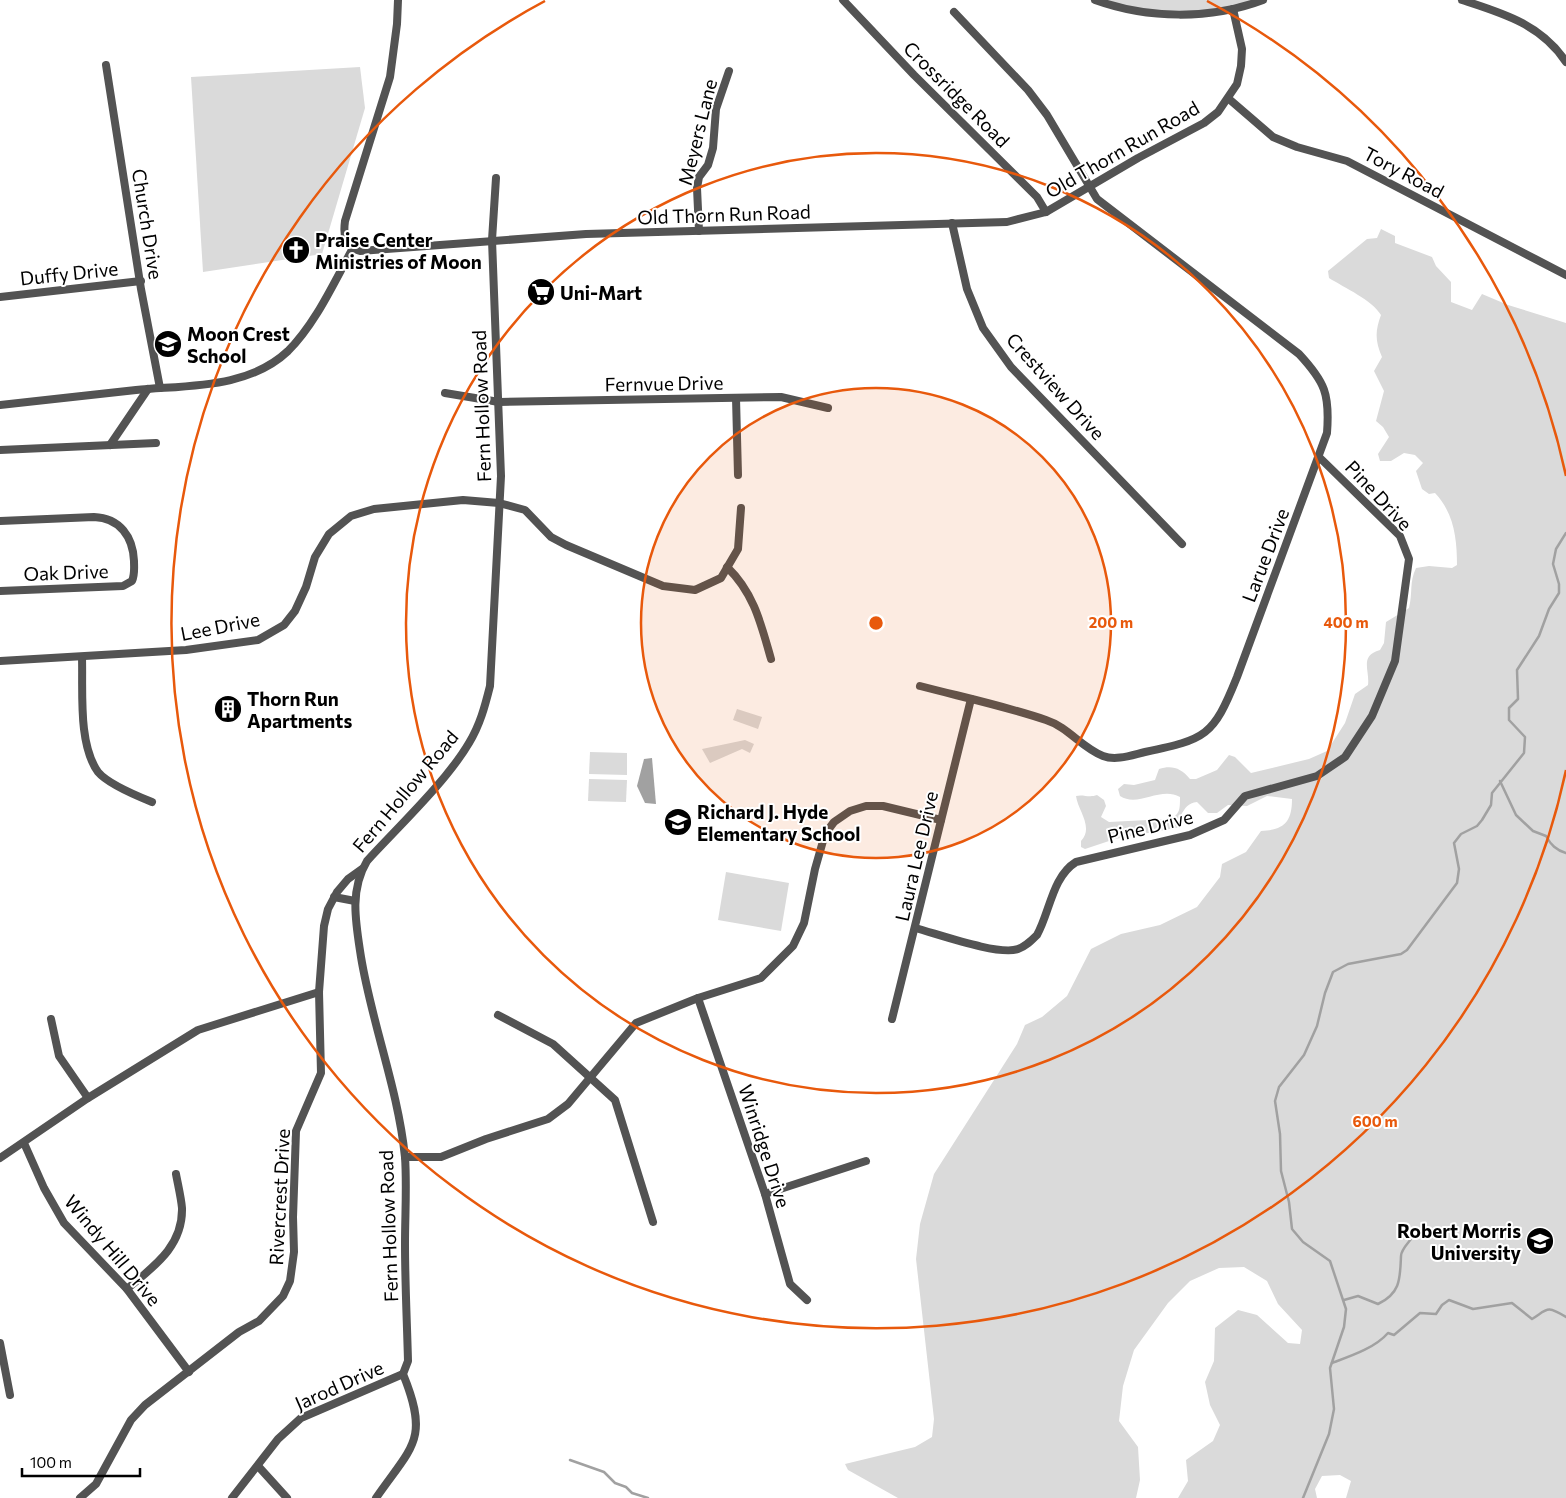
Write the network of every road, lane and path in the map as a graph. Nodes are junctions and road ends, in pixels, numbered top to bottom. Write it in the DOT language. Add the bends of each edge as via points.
graph roads {
  1 [pos="398,0"];
  2 [pos="842,0"];
  3 [pos="1095,0"];
  4 [pos="1263,0"];
  5 [pos="1462,0"];
  6 [pos="1233,9"];
  7 [pos="954,12"];
  8 [pos="1566,62"];
  9 [pos="106,64"];
  10 [pos="729,72"];
  11 [pos="1229,99"];
  12 [pos="496,178"];
  13 [pos="1090,186"];
  14 [pos="1046,212"];
  15 [pos="952,223"];
  16 [pos="699,231"];
  17 [pos="492,240"];
  18 [pos="353,248"];
  19 [pos="1566,275"];
  20 [pos="141,281"];
  21 [pos="0,297"];
  22 [pos="160,388"];
  23 [pos="148,389"];
  24 [pos="445,393"];
  25 [pos="736,398"];
  26 [pos="499,402"];
  27 [pos="0,405"];
  28 [pos="828,408"];
  29 [pos="156,443"];
  30 [pos="110,445"];
  31 [pos="0,450"];
  32 [pos="1319,457"];
  33 [pos="738,475"];
  34 [pos="499,503"];
  35 [pos="741,508"];
  36 [pos="0,521"];
  37 [pos="1182,544"];
  38 [pos="728,567"];
  39 [pos="0,591"];
  40 [pos="82,658"];
  41 [pos="771,659"];
  42 [pos="0,661"];
  43 [pos="920,686"];
  44 [pos="970,699"];
  45 [pos="152,802"];
  46 [pos="941,820"];
  47 [pos="362,870"];
  48 [pos="334,897"];
  49 [pos="355,901"];
  50 [pos="915,928"];
  51 [pos="319,992"];
  52 [pos="698,998"];
  53 [pos="498,1015"];
  54 [pos="51,1019"];
  55 [pos="892,1019"];
  56 [pos="590,1075"];
  57 [pos="88,1098"];
  58 [pos="24,1143"];
  59 [pos="405,1157"];
  60 [pos="0,1158"];
  61 [pos="866,1161"];
  62 [pos="176,1174"];
  63 [pos="765,1194"];
  64 [pos="653,1222"];
  65 [pos="127,1289"];
  66 [pos="807,1300"];
  67 [pos="0,1343"];
  68 [pos="189,1372"];
  69 [pos="403,1374"];
  70 [pos="10,1395"];
  71 [pos="258,1466"];
  72 [pos="80,1498"];
  73 [pos="232,1498"];
  74 [pos="287,1498"];
  75 [pos="376,1498"];
  1 -- 18 [label="street" via="390,77 346,216 345,238"];
  2 -- 14 [label="street, Crossridge Road" via="1037,197"];
  3 -- 6 [label="street" via="1159,14 1198,14"];
  4 -- 6 [label="street"];
  5 -- 8 [label="street" via="1532,27"];
  6 -- 11 [label="street, Old Thorn Run Road" via="1242,49 1237,84"];
  7 -- 13 [label="street, Larue Drive" via="1028,90"];
  9 -- 20 [label="street, Church Drive"];
  10 -- 16 [label="street, Meyers Lane" via="716,109 708,165 699,177"];
  11 -- 13 [label="street, Old Thorn Run Road" via="1204,123"];
  11 -- 19 [label="street, Tory Road" via="1273,137 1347,161"];
  12 -- 17 [label="street, Fern Hollow Road"];
  13 -- 14 [label="street, Old Thorn Run Road"];
  13 -- 32 [label="street, Larue Drive" via="1097,198 1299,354 1318,374 1329,406 1328,433"];
  14 -- 15 [label="street, Old Thorn Run Road" via="1007,222"];
  15 -- 16 [label="street, Old Thorn Run Road"];
  15 -- 37 [label="street, Crestview Drive" via="967,289 983,328 1012,367"];
  16 -- 17 [label="street, Old Thorn Run Road"];
  17 -- 18 [label="street, Old Thorn Run Road" via="367,250"];
  17 -- 26 [label="street, Fern Hollow Road"];
  18 -- 22 [label="street" via="310,322 287,352 269,364 231,380"];
  20 -- 21 [label="street, Duffy Drive"];
  20 -- 22 [label="street, Church Drive"];
  22 -- 23 [label="street"];
  23 -- 27 [label="street"];
  23 -- 30 [label="street"];
  24 -- 26 [label="street, Fernvue Drive"];
  25 -- 26 [label="street, Fernvue Drive"];
  25 -- 28 [label="street, Fernvue Drive" via="781,397"];
  25 -- 33 [label="street"];
  26 -- 34 [label="street, Fern Hollow Road" via="502,476"];
  29 -- 30 [label="street"];
  30 -- 31 [label="street"];
  32 -- 44 [label="street, Larue Drive" via="1230,694 1221,715 1207,733 1186,743 1111,758 1097,753 1054,723"];
  32 -- 50 [label="street, Pine Drive" via="1400,536 1409,558 1395,661 1372,716 1345,757 1317,776 1245,796 1224,820 1190,835 1076,862 1063,873 1037,935 1017,950 1000,950"];
  34 -- 38 [label="street, Lee Drive" via="525,510 551,537 566,545 663,586 695,590 721,578"];
  34 -- 40 [label="street, Lee Drive" via="463,500 374,509 352,516 329,534 295,611 284,625 258,640 186,650"];
  34 -- 47 [label="street, Fern Hollow Road" via="490,686 482,716 469,744 446,774"];
  35 -- 38 [label="street" via="738,549"];
  36 -- 39 [label="street, Oak Drive" via="94,517 113,521 123,529 132,545 134,574 127,585"];
  38 -- 41 [label="street" via="741,581 754,604"];
  40 -- 42 [label="street, Lee Drive"];
  40 -- 45 [label="street" via="83,721 89,752 99,773 124,790"];
  43 -- 44 [label="street, Larue Drive"];
  44 -- 46 [label="street, Laura Lee Drive"];
  46 -- 50 [label="street, Laura Lee Drive"];
  46 -- 52 [label="street" via="874,806 858,807 842,816 823,841 804,923 793,946 761,978"];
  47 -- 48 [label="street, Rivercrest Drive" via="348,879"];
  47 -- 49 [label="street, Fern Hollow Road"];
  48 -- 49 [label="street"];
  48 -- 51 [label="street, Rivercrest Drive" via="324,926"];
  49 -- 59 [label="street, Fern Hollow Road" via="364,979"];
  50 -- 55 [label="street, Laura Lee Drive"];
  51 -- 57 [label="street" via="198,1030"];
  51 -- 68 [label="street, Rivercrest Drive" via="321,1073 296,1130 294,1252 290,1281 283,1296 259,1321 239,1332"];
  52 -- 56 [label="street" via="636,1023"];
  52 -- 63 [label="street, Winridge Drive"];
  53 -- 56 [label="street" via="553,1044"];
  54 -- 57 [label="street" via="59,1056"];
  56 -- 59 [label="street" via="568,1104 548,1119 441,1158"];
  56 -- 64 [label="street" via="615,1100"];
  57 -- 58 [label="street"];
  58 -- 60 [label="street"];
  58 -- 65 [label="street, Windy Hill Drive" via="64,1222"];
  59 -- 69 [label="street, Fern Hollow Road" via="408,1361"];
  61 -- 63 [label="street"];
  62 -- 65 [label="street" via="182,1209 176,1240 166,1254"];
  63 -- 66 [label="street, Winridge Drive" via="790,1284"];
  65 -- 68 [label="street, Windy Hill Drive"];
  67 -- 70 [label="street"];
  68 -- 72 [label="street, Rivercrest Drive" via="145,1405 131,1420 96,1484"];
  69 -- 71 [label="street, Jarod Drive" via="301,1418 285,1432"];
  69 -- 75 [label="street, Fern Hollow Road" via="417,1430 414,1443"];
  71 -- 73 [label="street, Jarod Drive"];
  71 -- 74 [label="street"];
}
